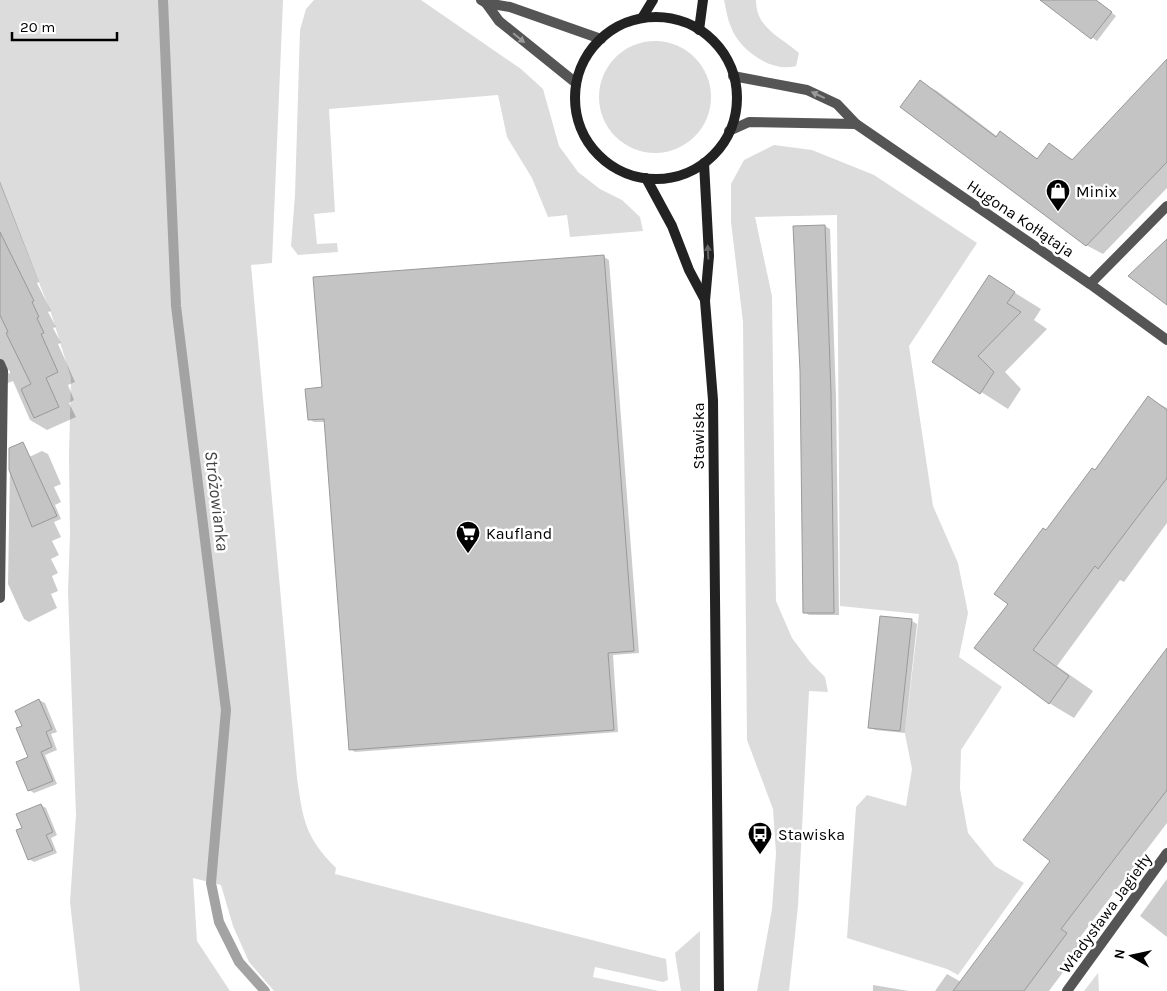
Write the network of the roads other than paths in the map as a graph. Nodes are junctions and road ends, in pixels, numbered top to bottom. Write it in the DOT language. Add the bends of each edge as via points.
graph roads {
  1 [pos="652,0"];
  2 [pos="703,0"];
  3 [pos="483,2"];
  4 [pos="642,18"];
  5 [pos="699,30"];
  6 [pos="600,39"];
  7 [pos="733,76"];
  8 [pos="576,83"];
  9 [pos="856,124"];
  10 [pos="729,131"];
  11 [pos="704,163"];
  12 [pos="646,178"];
  13 [pos="1167,206"];
  14 [pos="1090,284"];
  15 [pos="706,301"];
  16 [pos="1167,340"];
  17 [pos="0,364"];
  18 [pos="0,598"];
  19 [pos="1167,853"];
  20 [pos="719,991"];
  21 [pos="1067,991"];
  1 -- 4 [label="main road"];
  2 -- 5 [label="main road"];
  3 -- 6 [label="street" via="510,7"];
  3 -- 8 [label="street, one-way" via="499,21"];
  4 -- 5 [label="main road" via="676,20"];
  4 -- 6 [label="main road" via="624,23"];
  5 -- 7 [label="main road" via="720,50"];
  6 -- 8 [label="main road" via="582,63"];
  9 -- 7 [label="street, Hugona Kołłątaja, one-way" via="837,104 807,90"];
  7 -- 10 [label="main road" via="736,103"];
  8 -- 12 [label="main road" via="576,107 581,130 587,140 612,166"];
  9 -- 10 [label="street" via="748,122"];
  9 -- 14 [label="street, Hugona Kołłątaja"];
  10 -- 11 [label="main road"];
  11 -- 12 [label="main road" via="676,176"];
  15 -- 11 [label="main road, Stawiska, one-way" via="709,256"];
  12 -- 15 [label="main road, Stawiska"];
  13 -- 14 [label="street"];
  14 -- 16 [label="street, Hugona Kołłątaja"];
  15 -- 20 [label="main road, Stawiska" via="713,400"];
  17 -- 18 [label="street" via="3,371"];
  19 -- 21 [label="street, Władysława Jagiełły"];
}
